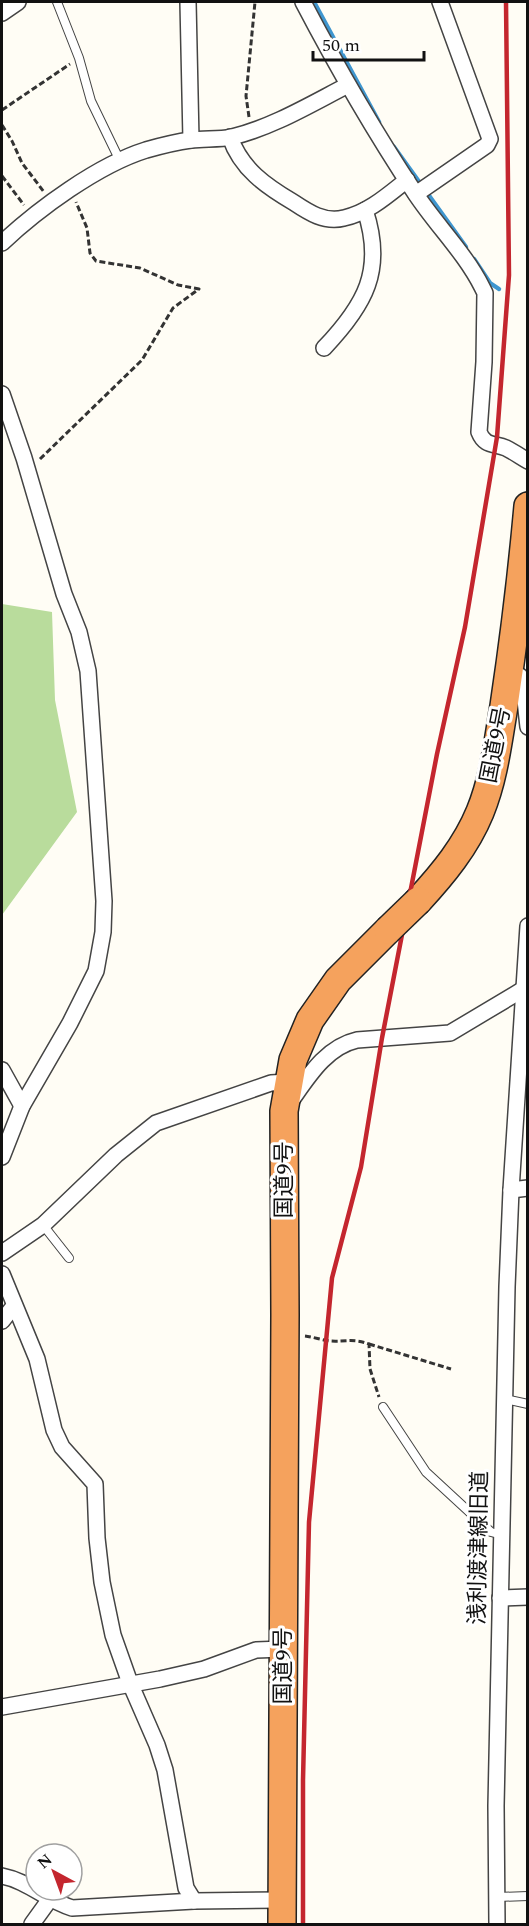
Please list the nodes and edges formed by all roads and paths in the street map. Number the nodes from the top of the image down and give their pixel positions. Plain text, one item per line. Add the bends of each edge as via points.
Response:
1 (18, 2) edge
2 (57, 2) edge
3 (188, 2) edge
4 (255, 2) edge
5 (303, 2) edge
6 (440, 2) edge
7 (2, 13) edge
8 (79, 58) junction
9 (348, 86) junction
10 (2, 110) edge
11 (2, 125) edge
12 (252, 130) junction
13 (230, 137) junction
14 (191, 140) junction
15 (120, 161) junction
16 (2, 176) edge
17 (407, 180) junction
18 (69, 191) junction
19 (421, 191) junction
20 (52, 203) junction
21 (365, 210) junction
22 (33, 217) junction
23 (2, 243) edge
24 (324, 348) dead end
25 (2, 394) edge
26 (528, 461) edge
27 (28, 471) junction
28 (528, 506) edge
29 (509, 671) junction
30 (528, 727) edge
31 (528, 926) edge
32 (526, 956) edge
33 (522, 990) junction
34 (2, 1070) edge
35 (288, 1082) junction
36 (22, 1107) junction
37 (284, 1112) junction
38 (2, 1157) edge
39 (528, 1188) edge
40 (511, 1190) junction
41 (43, 1225) junction
42 (2, 1252) edge
43 (69, 1258) dead end
44 (2, 1274) edge
45 (14, 1306) junction
46 (2, 1321) edge
47 (301, 1335) dead end
48 (369, 1344) junction
49 (451, 1369) dead end
50 (505, 1399) junction
51 (528, 1404) edge
52 (383, 1407) joint
53 (502, 1535) junction
54 (528, 1597) edge
55 (500, 1598) junction
56 (283, 1649) junction
57 (130, 1683) junction
58 (2, 1707) edge
59 (2, 1876) edge
60 (24, 1884) edge
61 (528, 1896) edge
62 (498, 1897) junction
63 (194, 1900) junction
64 (48, 1902) edge
65 (57, 1902) edge
66 (282, 1912) edge
67 (32, 1924) edge
68 (497, 1924) edge

1 - 7 street
2 - 8 lane
3 - 14 street
4 - 12 path via 246,96
5 - 9 street
6 - 19 street via 490,139
8 - 10 path
8 - 15 lane via 91,100
9 - 12 street
9 - 17 street
11 - 20 path via 22,163
12 - 13 street
13 - 14 street
13 - 21 street via 255,177 309,213 330,219
14 - 15 street via 146,150
15 - 18 street
16 - 22 path
17 - 19 street
17 - 21 street
18 - 20 street
18 - 27 path via 87,228 93,258 140,268 178,285 199,289 173,308 142,360
19 - 26 street via 485,293 479,432 490,445 505,448
20 - 22 street
21 - 24 street via 374,250 365,293 345,327
22 - 23 street
25 - 27 street
27 - 36 street via 88,671 104,901 96,971
28 - 29 highway, 国道9号
29 - 30 street via 523,682
29 - 35 highway, 国道9号, bridge via 492,777 471,831 448,867 418,901 338,980 306,1029
31 - 32 street, 浅利渡津線旧道
32 - 33 street, 浅利渡津線旧道
33 - 37 street via 450,1033 348,1042 312,1071
33 - 40 street, 浅利渡津線旧道
34 - 36 street
35 - 37 highway, 国道9号
35 - 41 street via 271,1083 156,1123 116,1155
36 - 38 street
37 - 56 highway, 国道9号
39 - 40 street
40 - 50 street, 浅利渡津線旧道
41 - 42 street
41 - 43 lane
44 - 45 street
45 - 46 street
45 - 57 street via 37,1359 54,1430 62,1447 95,1484 102,1582 113,1635
47 - 48 path
48 - 49 path
48 - 52 path via 370,1369
50 - 51 lane
50 - 53 street, 浅利渡津線旧道
52 - 53 lane via 426,1473 491,1532
53 - 55 street, 浅利渡津線旧道
54 - 55 street
55 - 62 street, 浅利渡津線旧道
56 - 57 street via 256,1650 204,1669
56 - 66 highway, 国道9号
57 - 58 street
57 - 63 street via 158,1745 186,1888
59 - 60 street
61 - 62 lane
62 - 68 street, 浅利渡津線旧道
63 - 65 street via 72,1908
63 - 66 street
64 - 67 street

